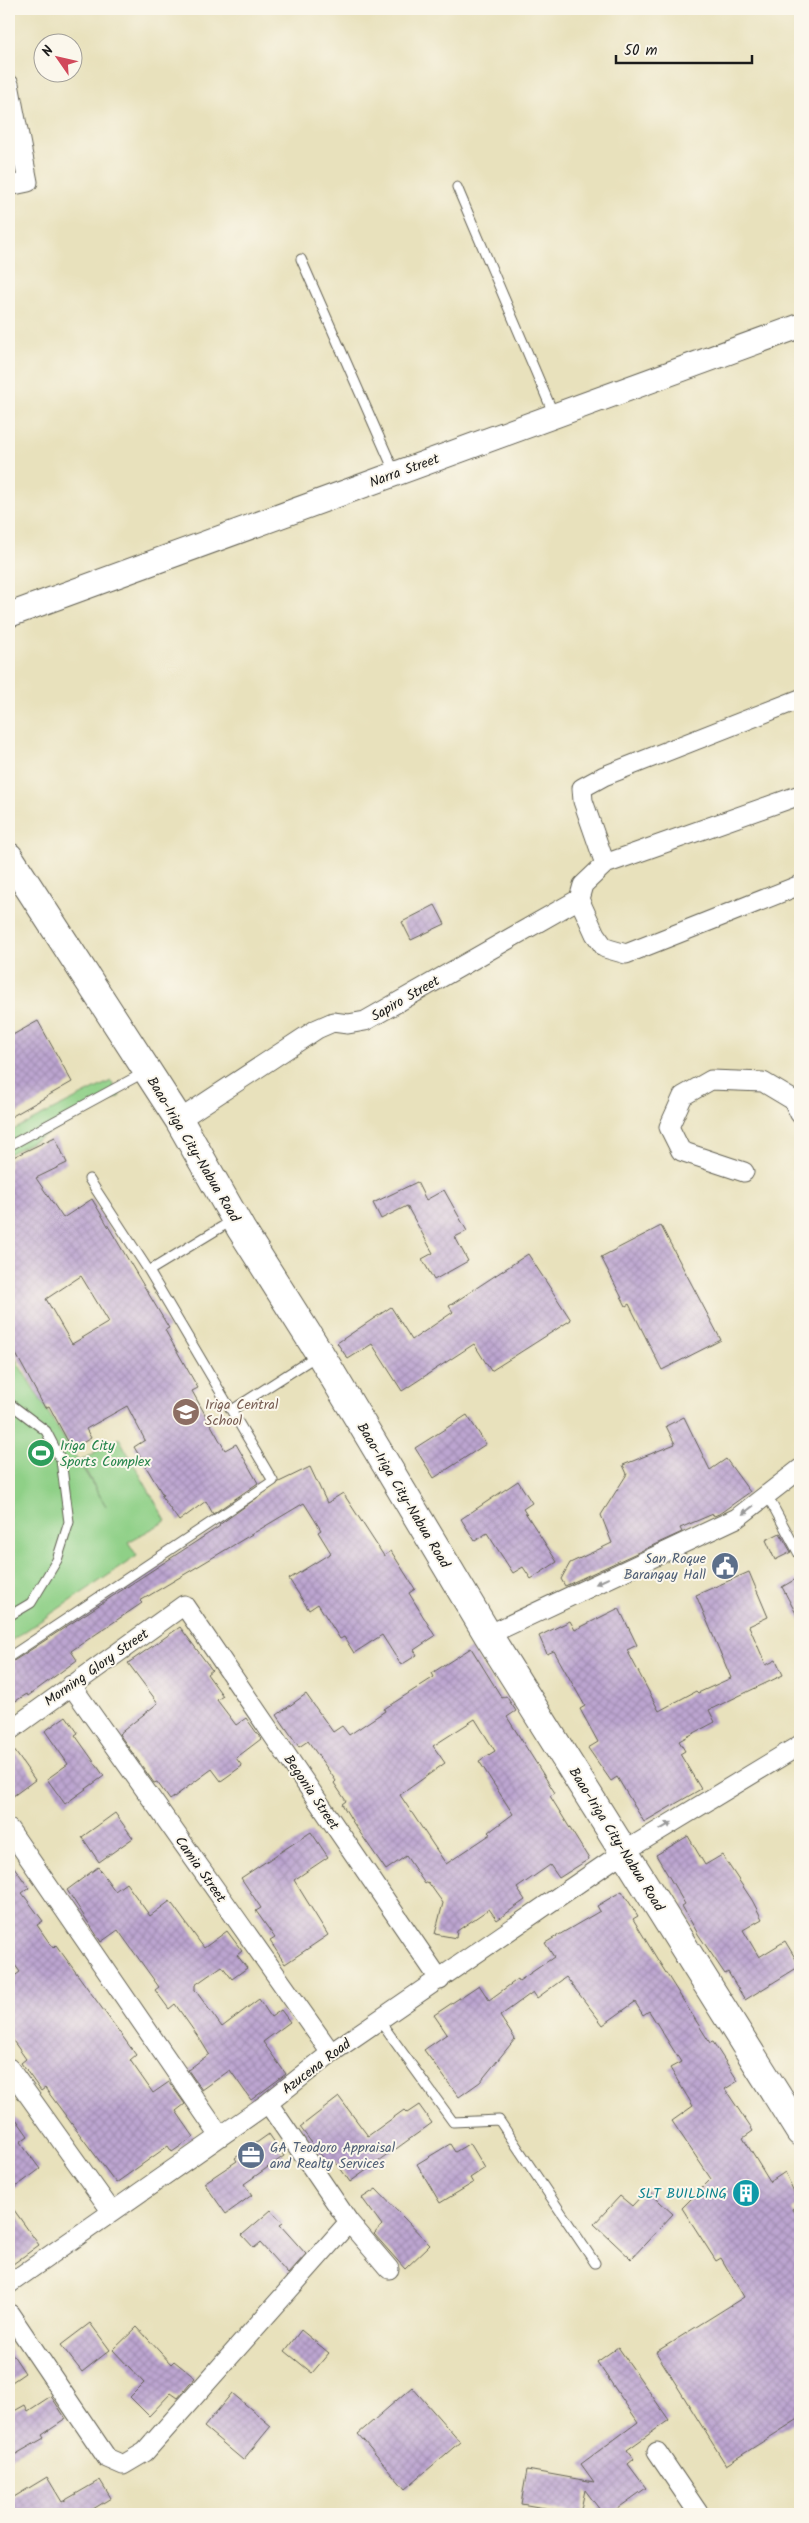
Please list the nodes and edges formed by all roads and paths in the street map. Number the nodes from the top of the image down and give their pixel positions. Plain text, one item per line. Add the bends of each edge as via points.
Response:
1 (9, 84) edge
2 (9, 186) edge
3 (457, 187) dead end
4 (301, 259) dead end
5 (800, 326) edge
6 (554, 415) junction
7 (395, 473) junction
8 (9, 615) edge
9 (800, 699) edge
10 (800, 795) edge
11 (9, 857) edge
12 (605, 864) junction
13 (800, 885) edge
14 (579, 898) junction
15 (148, 1071) junction
16 (800, 1114) edge
17 (179, 1120) junction
18 (9, 1146) edge
19 (744, 1172) dead end
20 (89, 1179) dead end
21 (235, 1219) junction
22 (149, 1271) junction
23 (320, 1354) junction
24 (9, 1403) edge
25 (232, 1410) junction
26 (800, 1469) edge
27 (767, 1495) junction
28 (800, 1556) edge
29 (184, 1605) joint
30 (9, 1616) edge
31 (488, 1635) junction
32 (9, 1657) edge
33 (70, 1685) junction
34 (9, 1730) edge
35 (800, 1745) edge
36 (9, 1829) edge
37 (625, 1851) junction
38 (440, 1980) junction
39 (379, 2020) junction
40 (331, 2053) junction
41 (9, 2068) edge
42 (268, 2102) junction
43 (800, 2132) edge
44 (220, 2136) junction
45 (112, 2212) junction
46 (349, 2222) junction
47 (595, 2263) dead end
48 (389, 2269) dead end
49 (9, 2284) edge
50 (9, 2313) edge
51 (657, 2452) dead end
52 (699, 2514) edge

1 - 2 street via 28,182
3 - 6 lane
4 - 7 lane
5 - 6 street, Narra Street
6 - 7 street, Narra Street
7 - 8 street, Narra Street
9 - 12 street via 604,776 582,788
10 - 12 street
11 - 15 main road, Baao-Iriga City-Nabua Road
12 - 14 street via 583,885
13 - 14 street via 626,954 605,948
14 - 17 street, Sapiro Street via 365,1021 333,1022 317,1029
15 - 17 main road, Baao-Iriga City-Nabua Road
15 - 18 lane
16 - 19 street via 793,1100 763,1082 712,1080 683,1096 669,1127 681,1151
17 - 21 main road, Baao-Iriga City-Nabua Road
20 - 22 lane
21 - 22 lane
21 - 23 main road, Baao-Iriga City-Nabua Road
22 - 25 lane
23 - 25 lane
23 - 31 main road, Baao-Iriga City-Nabua Road
24 - 30 lane via 46,1431 61,1460 68,1522 56,1560 30,1603
25 - 32 lane via 273,1481
26 - 27 street
27 - 28 lane
27 -> 31 street via 737,1518
29 - 33 street, Morning Glory Street
29 - 38 street, Begonia Street
31 - 37 main road, Baao-Iriga City-Nabua Road
33 - 34 street, Morning Glory Street
33 - 40 street, Camia Street
37 -> 35 street, Azucena Road
36 - 44 street
37 - 38 street, Azucena Road
37 - 43 main road, Baao-Iriga City-Nabua Road
38 - 39 street, Azucena Road
39 - 40 street, Azucena Road
39 - 47 lane via 453,2122 499,2120
40 - 42 street, Azucena Road
41 - 45 street
42 - 44 street, Azucena Road
42 - 46 street
44 - 45 street, Azucena Road
45 - 49 street, Azucena Road
46 - 48 street
46 - 50 street via 144,2452 123,2465 106,2458
51 - 52 street

